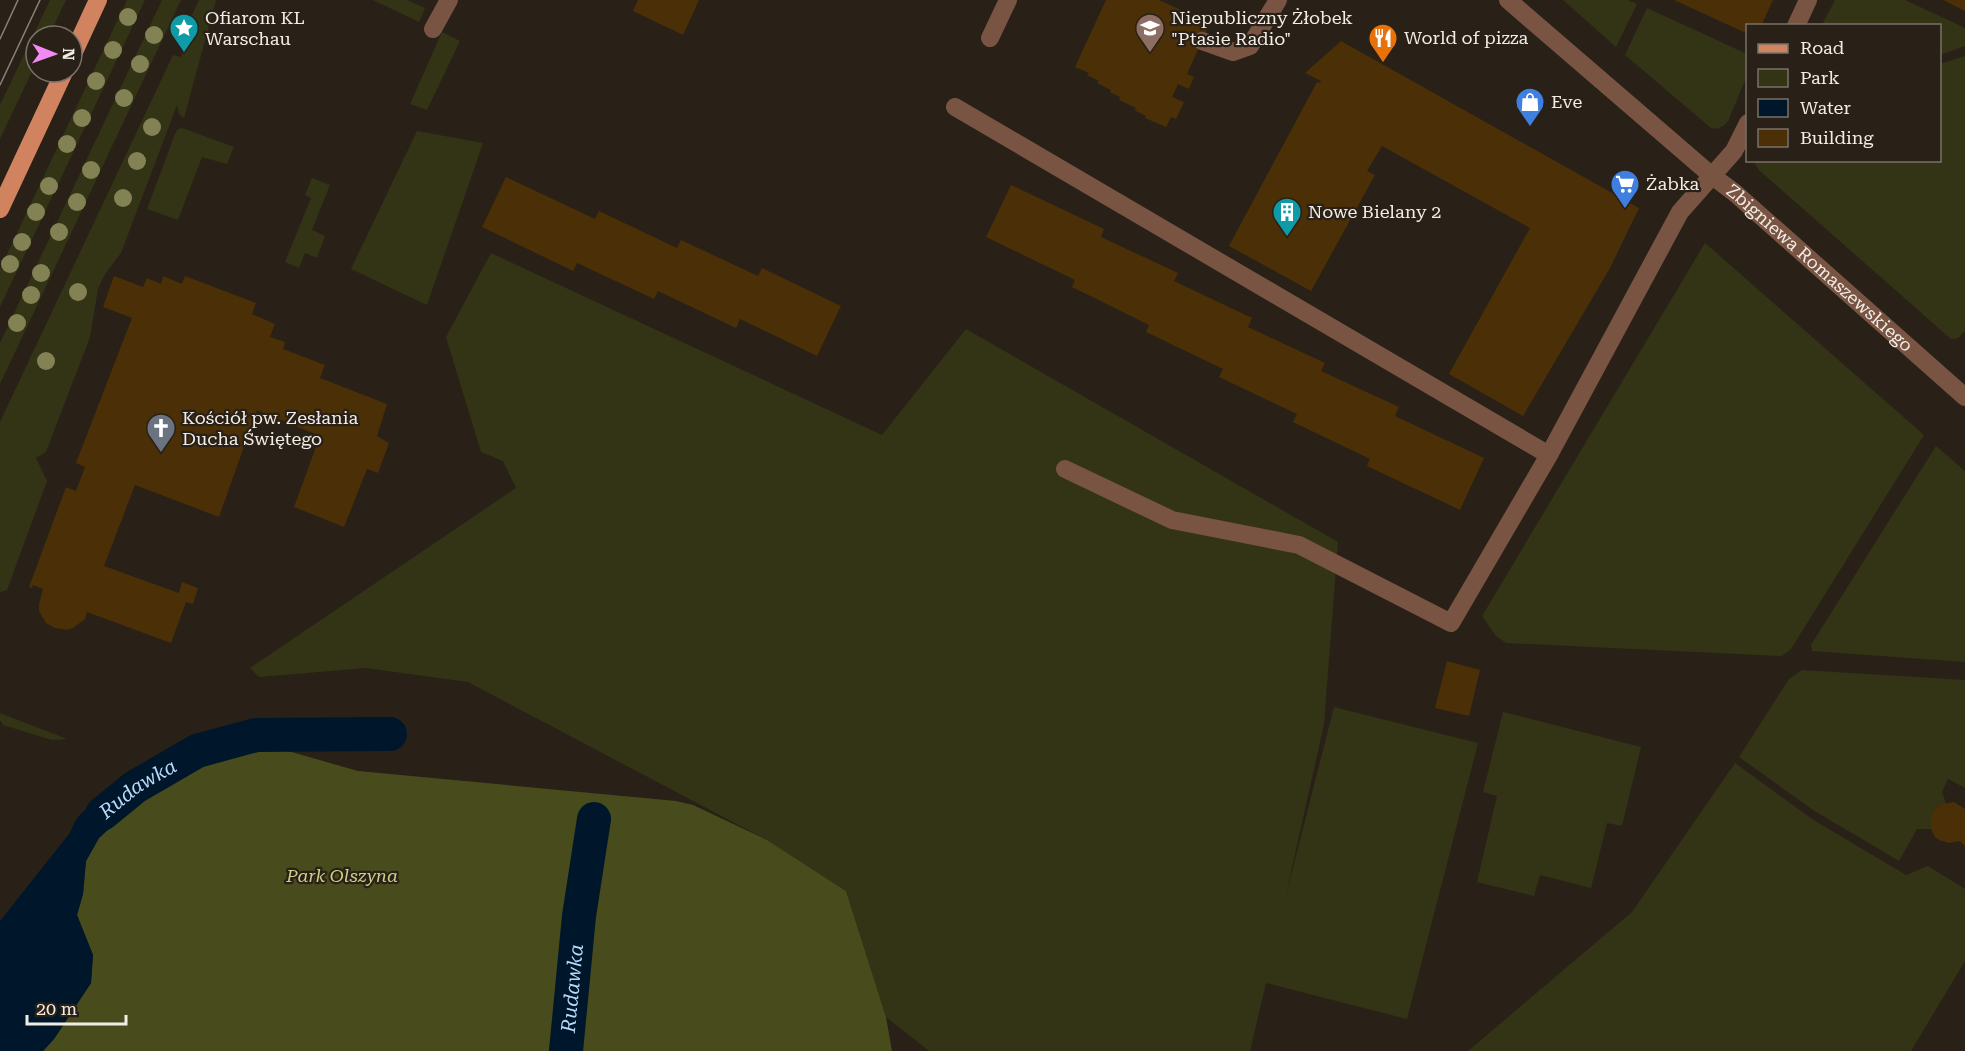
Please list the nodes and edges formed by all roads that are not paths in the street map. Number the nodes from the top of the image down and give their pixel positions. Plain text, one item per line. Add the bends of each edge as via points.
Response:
1 (98, 0) edge
2 (449, 0) edge
3 (1008, 0) edge
4 (1278, 0) edge
5 (1508, 0) edge
6 (1808, 0) edge
7 (1797, 24) edge
8 (433, 29) dead end
9 (84, 30) edge
10 (990, 38) dead end
11 (1202, 41) dead end
12 (58, 84) edge
13 (955, 107) dead end
14 (1746, 127) edge
15 (1711, 175) junction
16 (0, 209) edge
17 (1965, 397) edge
18 (1549, 455) junction
19 (1065, 469) dead end

1 - 9 main road
2 - 8 street
3 - 10 street
4 - 11 street via 1250,46 1233,52
5 - 15 street, Zbigniewa Romaszewskiego
6 - 7 street
12 - 16 main road
13 - 18 street
14 - 15 street via 1734,151
15 - 17 street, Zbigniewa Romaszewskiego
15 - 18 street via 1680,212
18 - 19 street via 1450,623 1299,544 1172,520

